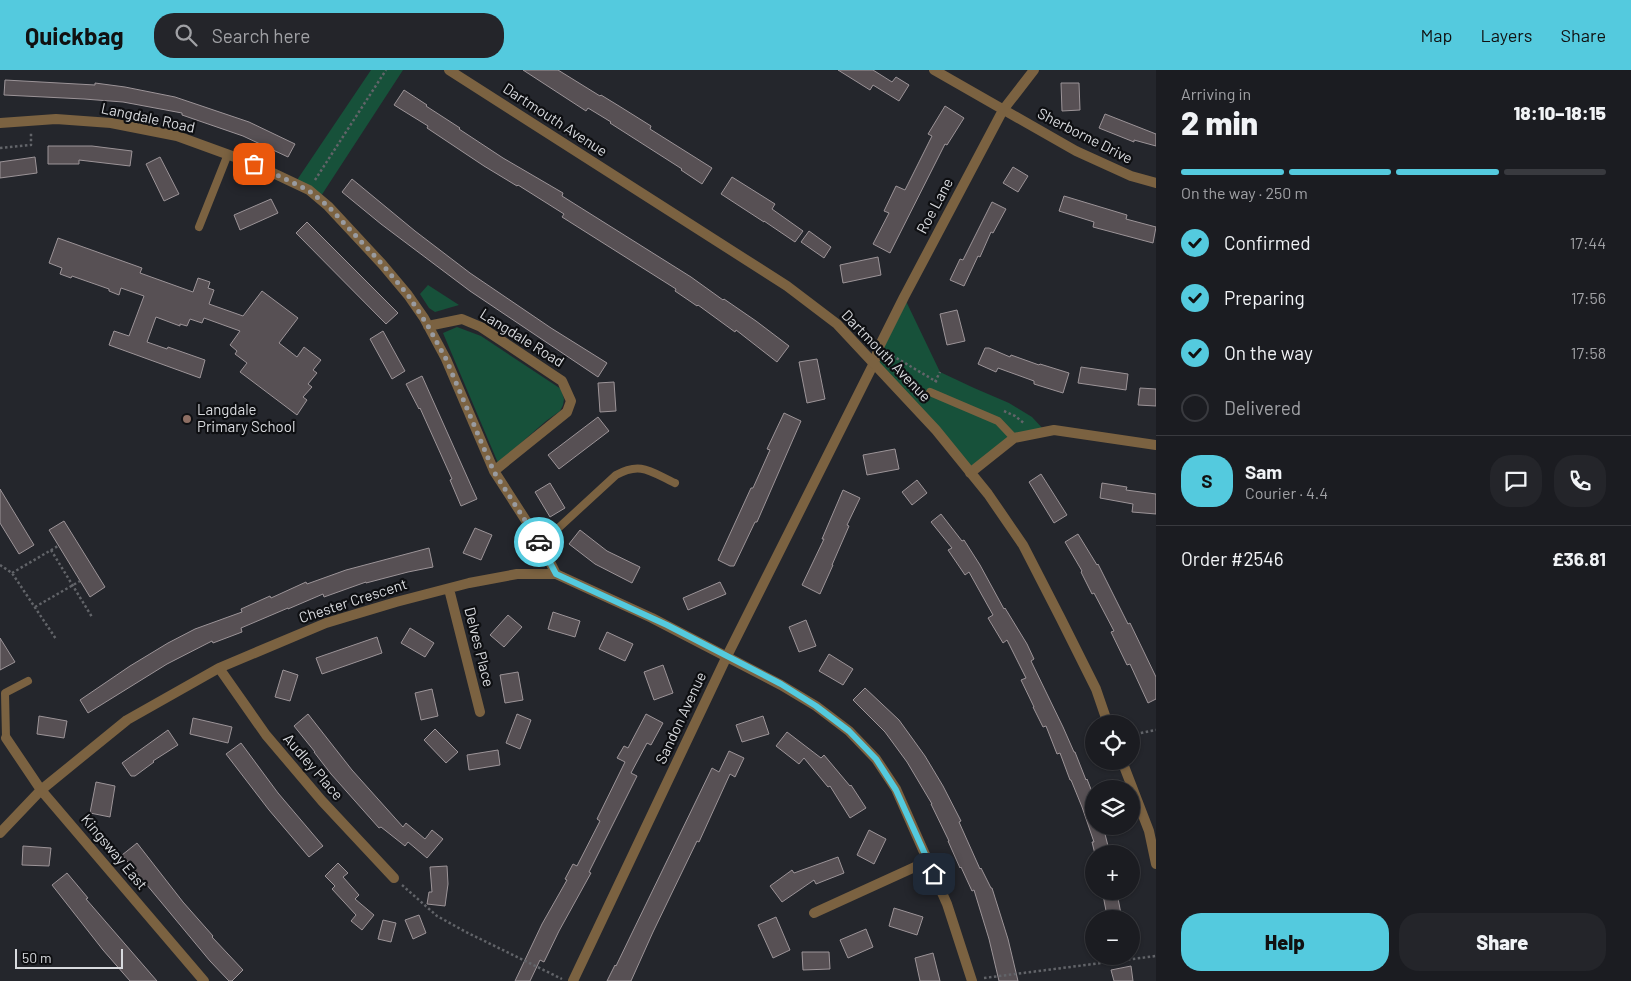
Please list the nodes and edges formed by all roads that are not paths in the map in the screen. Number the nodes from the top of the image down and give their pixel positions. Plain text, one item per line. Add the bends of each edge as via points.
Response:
1 (449, 70) edge
2 (934, 70) edge
3 (1034, 70) edge
4 (1003, 110) junction
5 (0, 123) edge
6 (228, 154) junction
7 (1156, 183) edge
8 (199, 227) dead end
9 (428, 326) junction
10 (874, 363) junction
11 (930, 392) dead end
12 (1014, 438) junction
13 (1156, 445) edge
14 (494, 472) junction
15 (970, 473) junction
16 (675, 483) dead end
17 (540, 544) junction
18 (556, 574) junction
19 (449, 588) junction
20 (728, 656) junction
21 (219, 668) junction
22 (28, 681) dead end
23 (480, 712) dead end
24 (1105, 715) edge
25 (6, 738) joint
26 (1125, 770) edge
27 (42, 790) junction
28 (0, 833) edge
29 (928, 860) junction
30 (1156, 864) edge
31 (394, 878) road end
32 (814, 912) dead end
33 (204, 981) edge
34 (573, 981) edge
35 (972, 981) edge

1 - 10 street, Dartmouth Avenue via 787,286 837,324
2 - 4 street, Sherborne Drive
3 - 4 street, Roe Lane
4 - 7 street, Sherborne Drive via 1076,151 1131,176
4 - 10 street, Roe Lane via 904,297
5 - 6 street, Langdale Road via 56,119 111,123 177,136
6 - 8 lane
6 - 9 street, Langdale Road via 308,190 328,206 408,295
9 - 14 street, Langdale Road via 446,359
9 - 14 street, Langdale Road via 462,319 481,327 562,381 571,401 567,412
10 - 15 street, Dartmouth Avenue via 936,430
10 - 20 street, Sandon Avenue
11 - 12 lane via 998,422
12 - 13 street via 1054,430
12 - 15 street
14 - 17 street, Langdale Road
15 - 24 street, Dartmouth Avenue via 1023,545 1096,689
16 - 17 lane via 642,467 626,469 616,474
17 - 18 street, Langdale Road
18 - 19 street, Chester Crescent via 517,574
18 - 20 street, Chester Crescent
19 - 21 street, Chester Crescent via 326,623
19 - 23 street, Delves Place
20 - 29 street, Chester Crescent via 781,684 849,731 876,759 896,790
20 - 34 street, Sandon Avenue
21 - 27 street, Chester Crescent via 128,720
21 - 31 street, Audley Place via 266,736
22 - 25 lane via 5,693
25 - 27 street, Kingsway East
26 - 30 street via 1149,831
27 - 28 street, Chester Crescent
27 - 33 street, Kingsway East
29 - 32 street
29 - 35 street, Chester Crescent via 947,904

